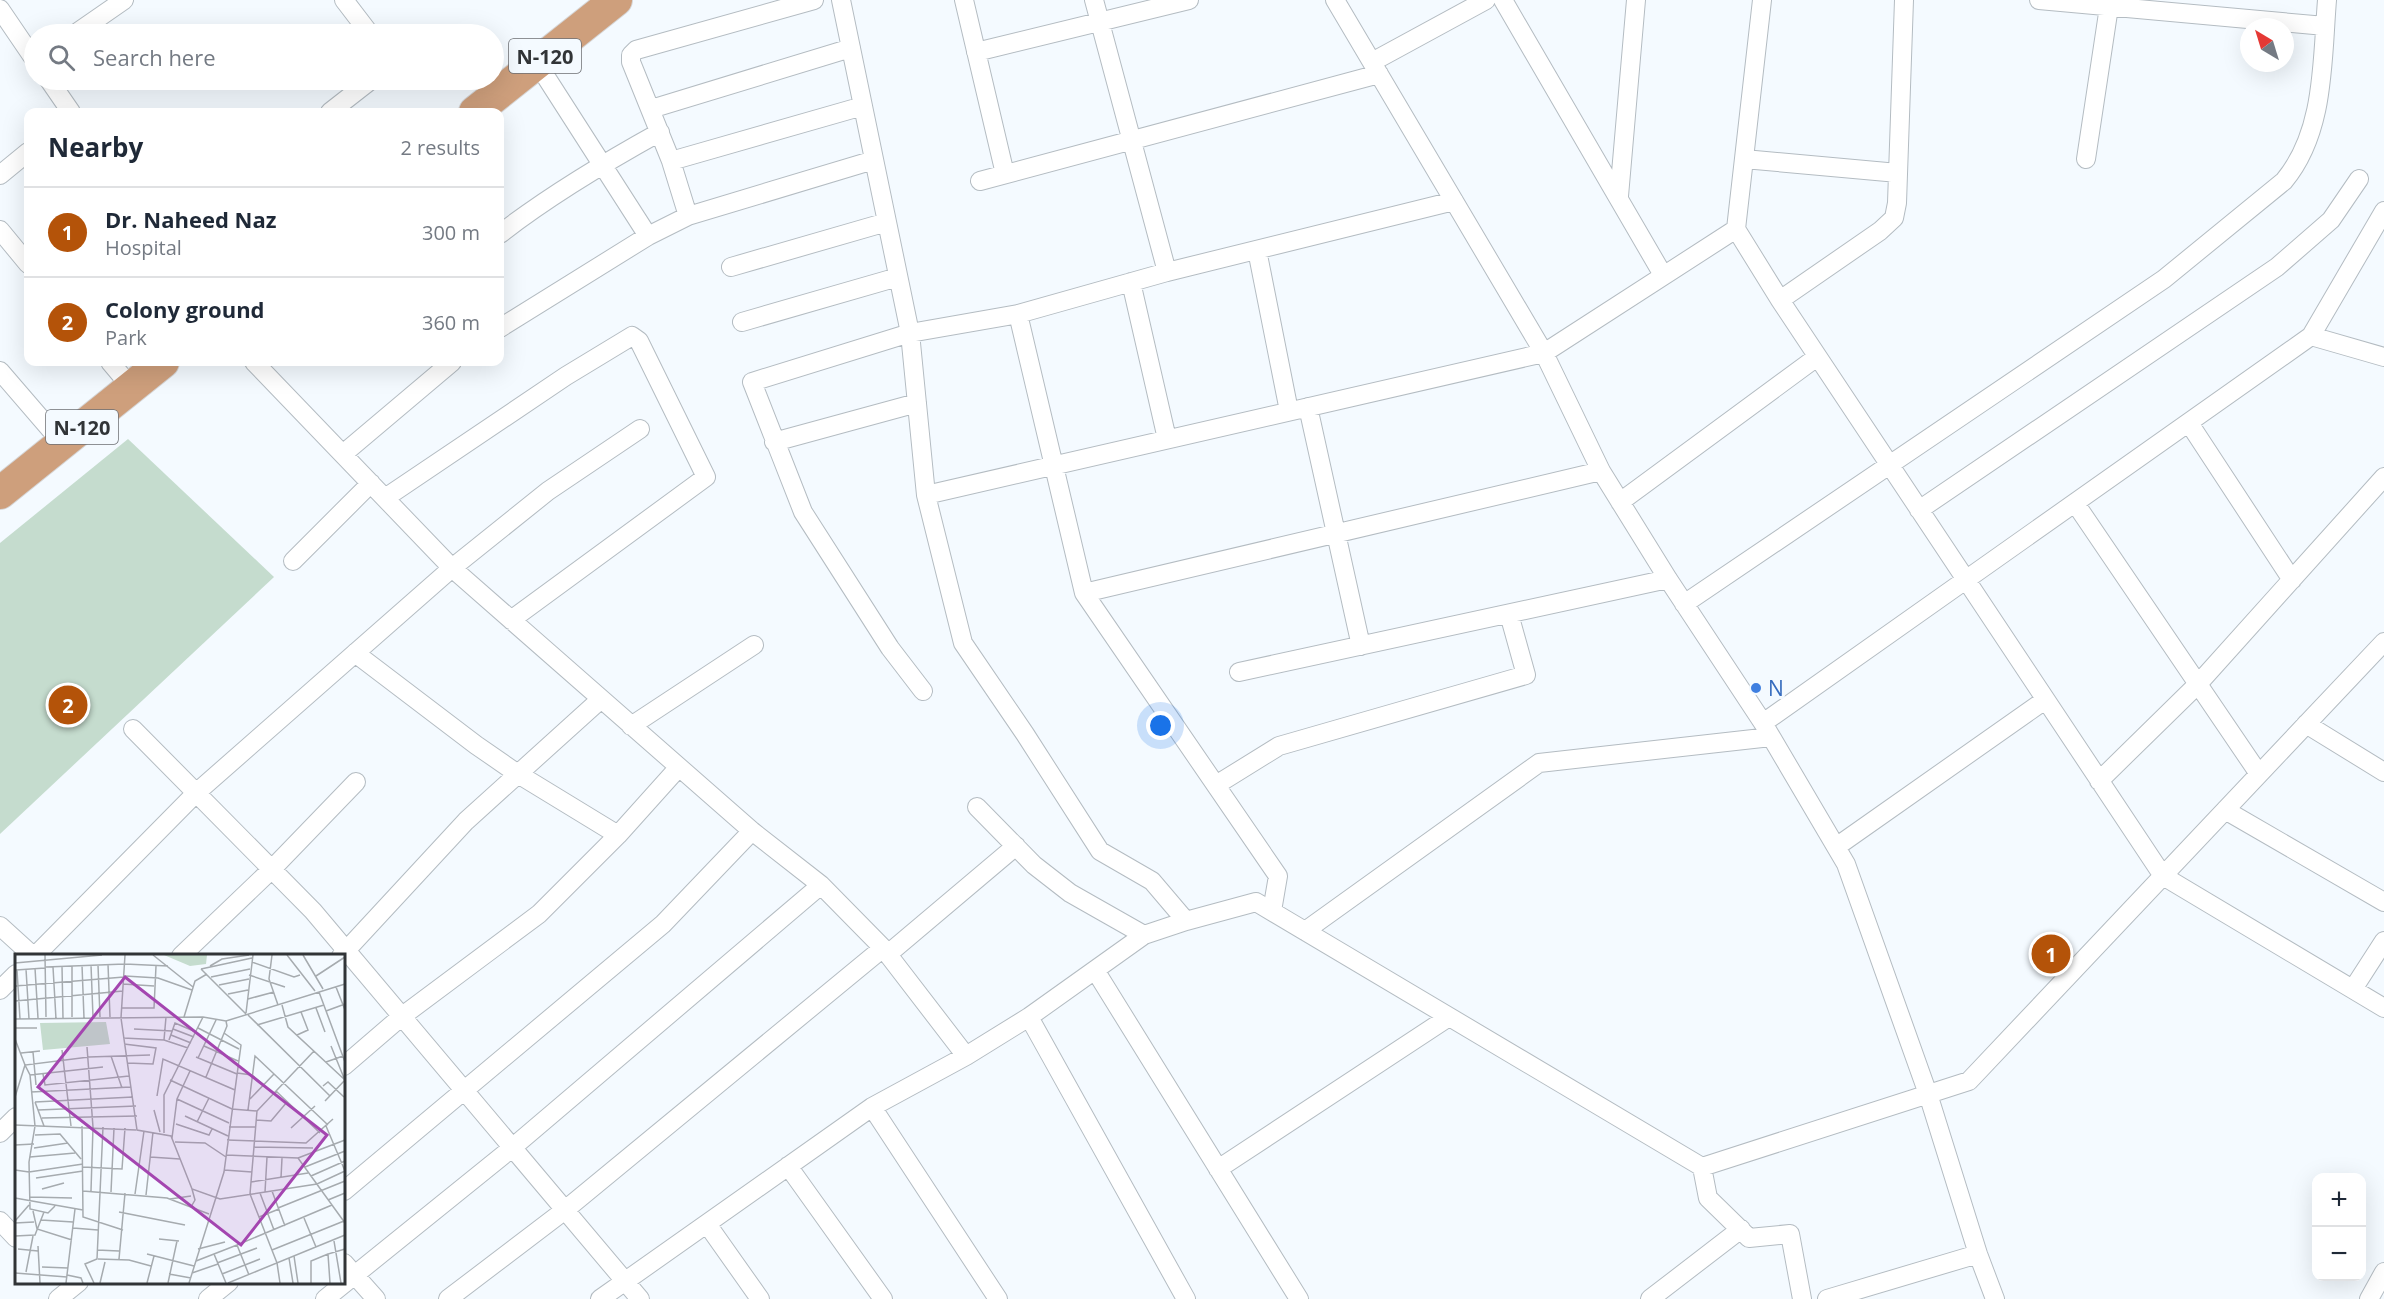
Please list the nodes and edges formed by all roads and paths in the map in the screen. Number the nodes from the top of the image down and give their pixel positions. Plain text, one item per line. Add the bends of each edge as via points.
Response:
1 (124, 0) edge
2 (344, 0) edge
3 (616, 0) edge
4 (814, 0) edge
5 (841, 0) edge
6 (964, 0) edge
7 (1094, 0) edge
8 (1189, 0) edge
9 (1335, 0) edge
10 (1486, 0) edge
11 (1503, 0) edge
12 (1636, 0) edge
13 (1762, 0) edge
14 (1904, 0) edge
15 (2039, 0) edge
16 (2326, 0) edge
17 (2110, 3) edge
18 (0, 9) edge
19 (1100, 22) junction
20 (89, 24) edge
21 (362, 24) edge
22 (2325, 26) junction
23 (24, 44) edge
24 (851, 48) junction
25 (976, 52) junction
26 (537, 63) junction
27 (1376, 68) junction
28 (504, 89) edge
29 (55, 90) edge
30 (358, 90) edge
31 (503, 90) edge
32 (863, 105) junction
33 (68, 108) edge
34 (335, 108) edge
35 (480, 108) edge
36 (651, 109) junction
37 (660, 132) junction
38 (1131, 140) junction
39 (24, 155) edge
40 (1744, 159) junction
41 (2086, 159) dead end
42 (874, 160) junction
43 (671, 161) junction
44 (602, 165) junction
45 (1898, 173) junction
46 (1005, 174) junction
47 (0, 175) edge
48 (2359, 179) dead end
49 (980, 181) dead end
50 (1618, 196) junction
51 (1454, 201) junction
52 (2384, 211) edge
53 (688, 216) junction
54 (887, 222) junction
55 (1736, 229) junction
56 (0, 230) edge
57 (504, 231) edge
58 (648, 236) junction
59 (1257, 250) junction
60 (24, 259) edge
61 (731, 267) dead end
62 (1167, 273) junction
63 (1664, 275) junction
64 (898, 277) junction
65 (1131, 282) junction
66 (1780, 300) junction
67 (1018, 314) junction
68 (741, 322) dead end
69 (504, 326) edge
70 (910, 333) junction
71 (2311, 336) junction
72 (1544, 353) junction
73 (1817, 357) junction
74 (2384, 357) edge
75 (113, 366) edge
76 (158, 366) edge
77 (258, 366) edge
78 (447, 366) edge
79 (0, 371) edge
80 (131, 387) junction
81 (917, 403) junction
82 (1308, 407) junction
83 (1290, 411) junction
84 (2189, 423) junction
85 (640, 429) dead end
86 (1167, 439) junction
87 (774, 442) junction
88 (62, 443) junction
89 (343, 454) junction
90 (1054, 465) junction
91 (1890, 466) junction
92 (1601, 471) junction
93 (2384, 477) edge
94 (371, 483) junction
95 (2, 487) edge
96 (926, 495) junction
97 (385, 498) junction
98 (1620, 502) junction
99 (2074, 503) junction
100 (1920, 510) junction
101 (1336, 533) junction
102 (293, 561) dead end
103 (452, 568) junction
104 (1668, 579) junction
105 (1966, 580) junction
106 (2292, 580) junction
107 (1084, 593) junction
108 (1684, 604) junction
109 (1509, 614) junction
110 (511, 620) junction
111 (2384, 642) edge
112 (754, 645) dead end
113 (1361, 646) junction
114 (355, 653) junction
115 (1239, 672) dead end
116 (2198, 684) junction
117 (923, 691) dead end
118 (601, 699) junction
119 (2045, 699) junction
120 (2306, 724) junction
121 (632, 726) junction
122 (133, 729) dead end
123 (1767, 730) junction
124 (679, 767) junction
125 (2384, 772) edge
126 (518, 774) junction
127 (2259, 774) junction
128 (2099, 781) junction
129 (356, 782) dead end
130 (1216, 784) junction
131 (196, 793) junction
132 (977, 807) dead end
133 (2225, 810) junction
134 (752, 831) junction
135 (618, 835) junction
136 (1016, 846) junction
137 (1836, 847) junction
138 (272, 869) junction
139 (2163, 876) junction
140 (821, 885) junction
141 (2384, 902) edge
142 (1272, 911) junction
143 (1186, 921) junction
144 (0, 926) edge
145 (1305, 931) junction
146 (1144, 935) junction
147 (2384, 941) edge
148 (886, 951) junction
149 (344, 953) edge
150 (32, 954) edge
151 (36, 954) edge
152 (183, 954) edge
153 (345, 954) edge
154 (1095, 970) junction
155 (15, 975) edge
156 (2353, 989) junction
157 (0, 990) edge
158 (2384, 1008) edge
159 (402, 1017) junction
160 (1029, 1017) junction
161 (1449, 1017) junction
162 (966, 1056) junction
163 (345, 1065) edge
164 (462, 1090) junction
165 (1928, 1094) junction
166 (872, 1107) junction
167 (15, 1118) edge
168 (0, 1133) edge
169 (512, 1148) junction
170 (788, 1166) junction
171 (1702, 1167) junction
172 (1218, 1169) junction
173 (345, 1190) edge
174 (565, 1210) junction
175 (0, 1221) edge
176 (707, 1224) junction
177 (1741, 1230) junction
178 (15, 1237) edge
179 (1978, 1254) junction
180 (349, 1269) edge
181 (2384, 1272) edge
182 (626, 1281) junction
183 (77, 1284) edge
184 (227, 1284) edge
185 (337, 1284) edge
186 (58, 1299) edge
187 (208, 1299) edge
188 (325, 1299) edge
189 (376, 1299) edge
190 (448, 1299) edge
191 (600, 1299) edge
192 (640, 1299) edge
193 (760, 1299) edge
194 (883, 1299) edge
195 (998, 1299) edge
196 (1186, 1299) edge
197 (1299, 1299) edge
198 (1650, 1299) edge
199 (1802, 1299) edge
200 (1827, 1299) edge
201 (1995, 1299) edge
202 (2369, 1299) edge

1 - 20 street
2 - 21 street
3 - 26 highway, N-120
4 - 36 street via 636,50 631,62
5 - 24 street
6 - 25 street
7 - 19 street
8 - 19 street
9 - 27 street
10 - 27 street
11 - 50 street
12 - 50 street
13 - 40 street
14 - 45 street
15 - 17 street
16 - 22 street
17 - 22 street
17 - 41 street
18 - 23 street
19 - 25 street
19 - 38 street
22 - 91 street via 2318,107 2296,167 2284,181 2164,279
24 - 32 street
24 - 36 street
25 - 46 street
26 - 28 highway, N-120
26 - 44 street
27 - 38 street
27 - 51 street
29 - 33 street
30 - 34 street
31 - 35 highway, N-120
32 - 42 street
32 - 43 street
36 - 37 street
37 - 43 street
37 - 44 street
38 - 46 street
38 - 62 street
39 - 47 street
40 - 45 street
40 - 55 street
42 - 53 street
42 - 54 street
43 - 53 street
44 - 57 street
44 - 58 street
45 - 66 street via 1894,218
46 - 49 street
48 - 100 street via 2331,220 2277,267
50 - 63 street
51 - 59 street
51 - 72 street
52 - 71 street
53 - 58 street
54 - 61 street
54 - 64 street
55 - 63 street
55 - 66 street
56 - 60 street
58 - 69 street
59 - 62 street
59 - 83 street
62 - 65 street
63 - 72 street
64 - 68 street
64 - 70 street
65 - 67 street
65 - 86 street
66 - 73 street
67 - 70 street
67 - 90 street
70 - 81 street
70 - 87 street via 752,382
71 - 74 street
71 - 84 street
72 - 82 street
72 - 92 street
73 - 91 street
73 - 98 street
75 - 80 street
76 - 80 highway, N-120
77 - 89 street
78 - 89 street
79 - 88 street
80 - 88 highway, N-120
81 - 87 street
81 - 96 street
82 - 83 street
82 - 101 street
83 - 86 street
84 - 99 street
84 - 106 street
85 - 103 street via 548,491
86 - 90 street
87 - 117 street via 816,534 890,648
88 - 95 highway, N-120
89 - 94 street
90 - 96 street
90 - 107 street
91 - 100 street
91 - 108 street
92 - 98 street
92 - 101 street
93 - 106 street
94 - 97 street
94 - 102 street
96 - 143 street via 963,643 1100,851 1152,880
97 - 103 street
97 - 110 street via 566,376 632,336 639,341 706,477
98 - 104 street
99 - 105 street
99 - 116 street
100 - 105 street
101 - 107 street
101 - 113 street
103 - 110 street
103 - 114 street
104 - 108 street
104 - 109 street
105 - 119 street
105 - 123 street
106 - 116 street
107 - 130 street
108 - 123 street
109 - 113 street
109 - 130 street via 1526,675 1280,746
110 - 118 street
111 - 120 street
112 - 121 street
113 - 115 street
114 - 126 street
114 - 131 street
116 - 127 street
116 - 128 street
118 - 121 street
118 - 126 street
119 - 128 street
119 - 137 street
120 - 125 street
120 - 127 street
121 - 124 street
122 - 131 street
123 - 137 street
123 - 145 street via 1539,763
124 - 134 street
124 - 135 street
126 - 135 street
126 - 149 street via 466,821
127 - 133 street
128 - 139 street
129 - 138 street
130 - 142 street via 1278,876
131 - 138 street
131 - 151 street
132 - 136 street
133 - 139 street
133 - 141 street
134 - 140 street
134 - 164 street via 663,924
135 - 159 street via 539,914
136 - 146 street via 1070,893
136 - 148 street
137 - 165 street via 1846,864
138 - 149 street via 313,911
138 - 152 street
139 - 156 street
139 - 165 street via 1969,1081
140 - 148 street
140 - 169 street
142 - 143 street via 1256,902
142 - 145 street
143 - 146 street
144 - 150 street
145 - 161 street
146 - 154 street
147 - 156 street
148 - 162 street
148 - 174 street
153 - 159 street
154 - 160 street
154 - 172 street
155 - 157 street
156 - 158 street
159 - 163 street
159 - 164 street
160 - 162 street
160 - 196 street
161 - 171 street
161 - 172 street
162 - 166 street
164 - 169 street
164 - 173 street
165 - 171 street
165 - 179 street
166 - 170 street
166 - 195 street
167 - 168 street
169 - 174 street
169 - 180 street
170 - 176 street
170 - 194 street
171 - 177 street via 1708,1198
172 - 197 street
174 - 182 street
174 - 190 street
175 - 178 street
176 - 182 street
176 - 193 street
177 - 198 street
177 - 199 street via 1749,1238 1790,1234
179 - 200 street
179 - 201 street
180 - 189 street
181 - 202 street
182 - 191 street
182 - 192 street
183 - 186 street
184 - 187 street
185 - 188 street

